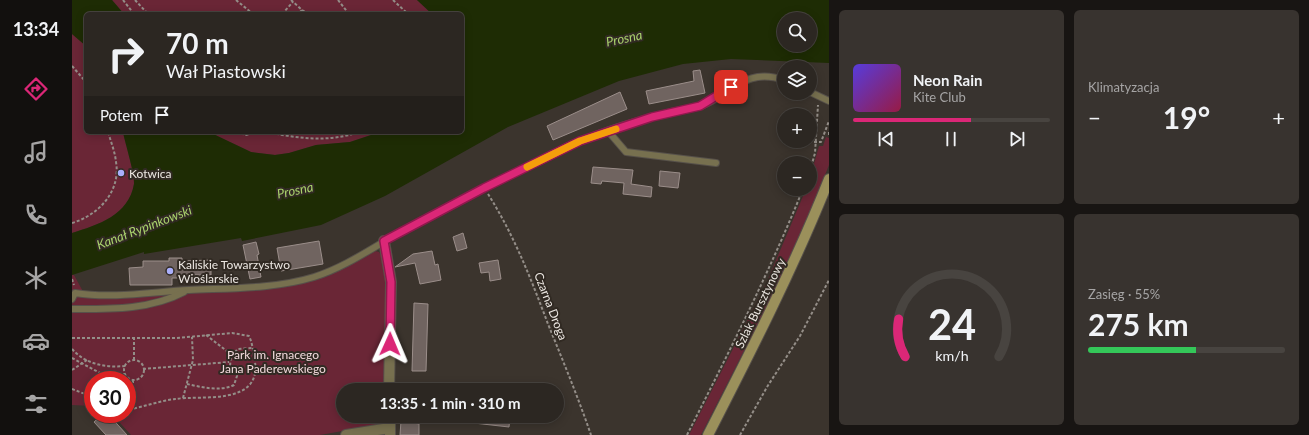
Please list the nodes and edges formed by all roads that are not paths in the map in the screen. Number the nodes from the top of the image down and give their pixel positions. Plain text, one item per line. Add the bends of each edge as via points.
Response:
1 (777, 78) edge
2 (817, 95) edge
3 (829, 101) edge
4 (608, 131) junction
5 (716, 163) dead end
6 (829, 179) edge
7 (384, 241) junction
8 (188, 290) junction
9 (72, 299) edge
10 (72, 309) edge
11 (389, 383) edge
12 (390, 431) edge
13 (346, 435) edge
14 (708, 435) edge

1 - 4 lane via 751,78 741,81 700,106
2 - 3 lane
4 - 5 lane via 626,152
4 - 7 lane via 580,141 484,188
6 - 14 main road, Szlak Bursztynowy via 773,307
7 - 8 lane via 313,278 275,284
7 - 11 street via 391,282
8 - 9 lane via 117,294 75,293
8 - 10 lane via 173,298 146,304
12 - 13 street

